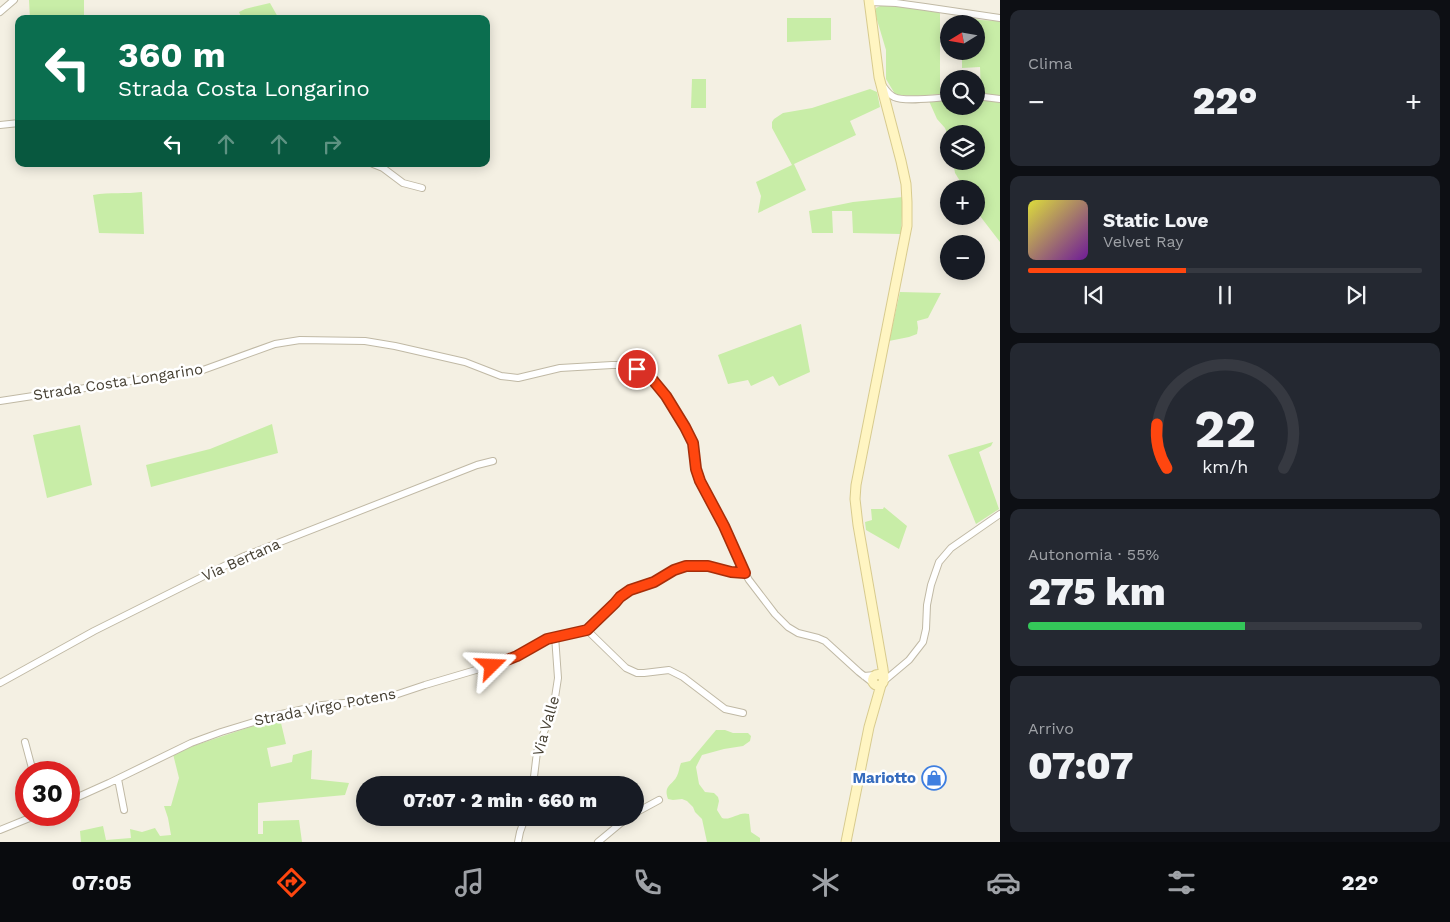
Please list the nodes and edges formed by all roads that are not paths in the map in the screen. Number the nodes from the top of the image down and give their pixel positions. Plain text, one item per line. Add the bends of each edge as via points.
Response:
1 (14, 0) edge
2 (870, 1) edge
3 (0, 12) edge
4 (1000, 18) edge
5 (879, 77) junction
6 (985, 97) edge
7 (940, 98) edge
8 (1000, 99) edge
9 (15, 123) edge
10 (0, 126) edge
11 (380, 167) edge
12 (422, 188) dead end
13 (0, 401) edge
14 (493, 461) dead end
15 (1000, 514) edge
16 (745, 573) junction
17 (587, 630) junction
18 (556, 636) junction
19 (878, 680) junction
20 (0, 683) edge
21 (744, 713) dead end
22 (25, 742) dead end
23 (30, 761) edge
24 (534, 776) edge
25 (118, 779) junction
26 (82, 795) edge
27 (659, 800) dead end
28 (644, 808) edge
29 (124, 810) dead end
30 (15, 824) edge
31 (522, 826) edge
32 (617, 826) edge
33 (0, 830) edge
34 (518, 842) edge
35 (598, 842) edge
36 (846, 842) edge

1 - 3 street
2 - 4 street
2 - 5 street
5 - 7 street via 893,97
5 - 19 street via 901,160 907,226 855,499 881,654
6 - 8 street
9 - 10 street
11 - 12 street via 403,182
13 - 16 street, Strada Costa Longarino via 203,370 275,344 300,340 365,341 395,346 465,362 511,378 560,368 626,365 652,379 685,427 693,443 700,481
14 - 20 street, Via Bertana via 242,557 94,631
15 - 19 street via 951,548 939,562 931,585 923,642 909,660
16 - 17 street via 698,566 674,570 654,582 630,590
16 - 19 street, Strada Costa Longarino via 788,627 825,641 864,676
17 - 18 street, Strada Virgo Potens
17 - 21 street via 626,668 637,673 669,670 725,709
18 - 24 street, Via Valle via 558,671 554,704 537,752
18 - 25 street, Strada Virgo Potens via 503,662 392,696 322,705 221,732
19 - 36 street
22 - 23 street
25 - 26 street, Strada Virgo Potens
25 - 29 street
27 - 28 street
30 - 33 street
31 - 34 street
32 - 35 street

